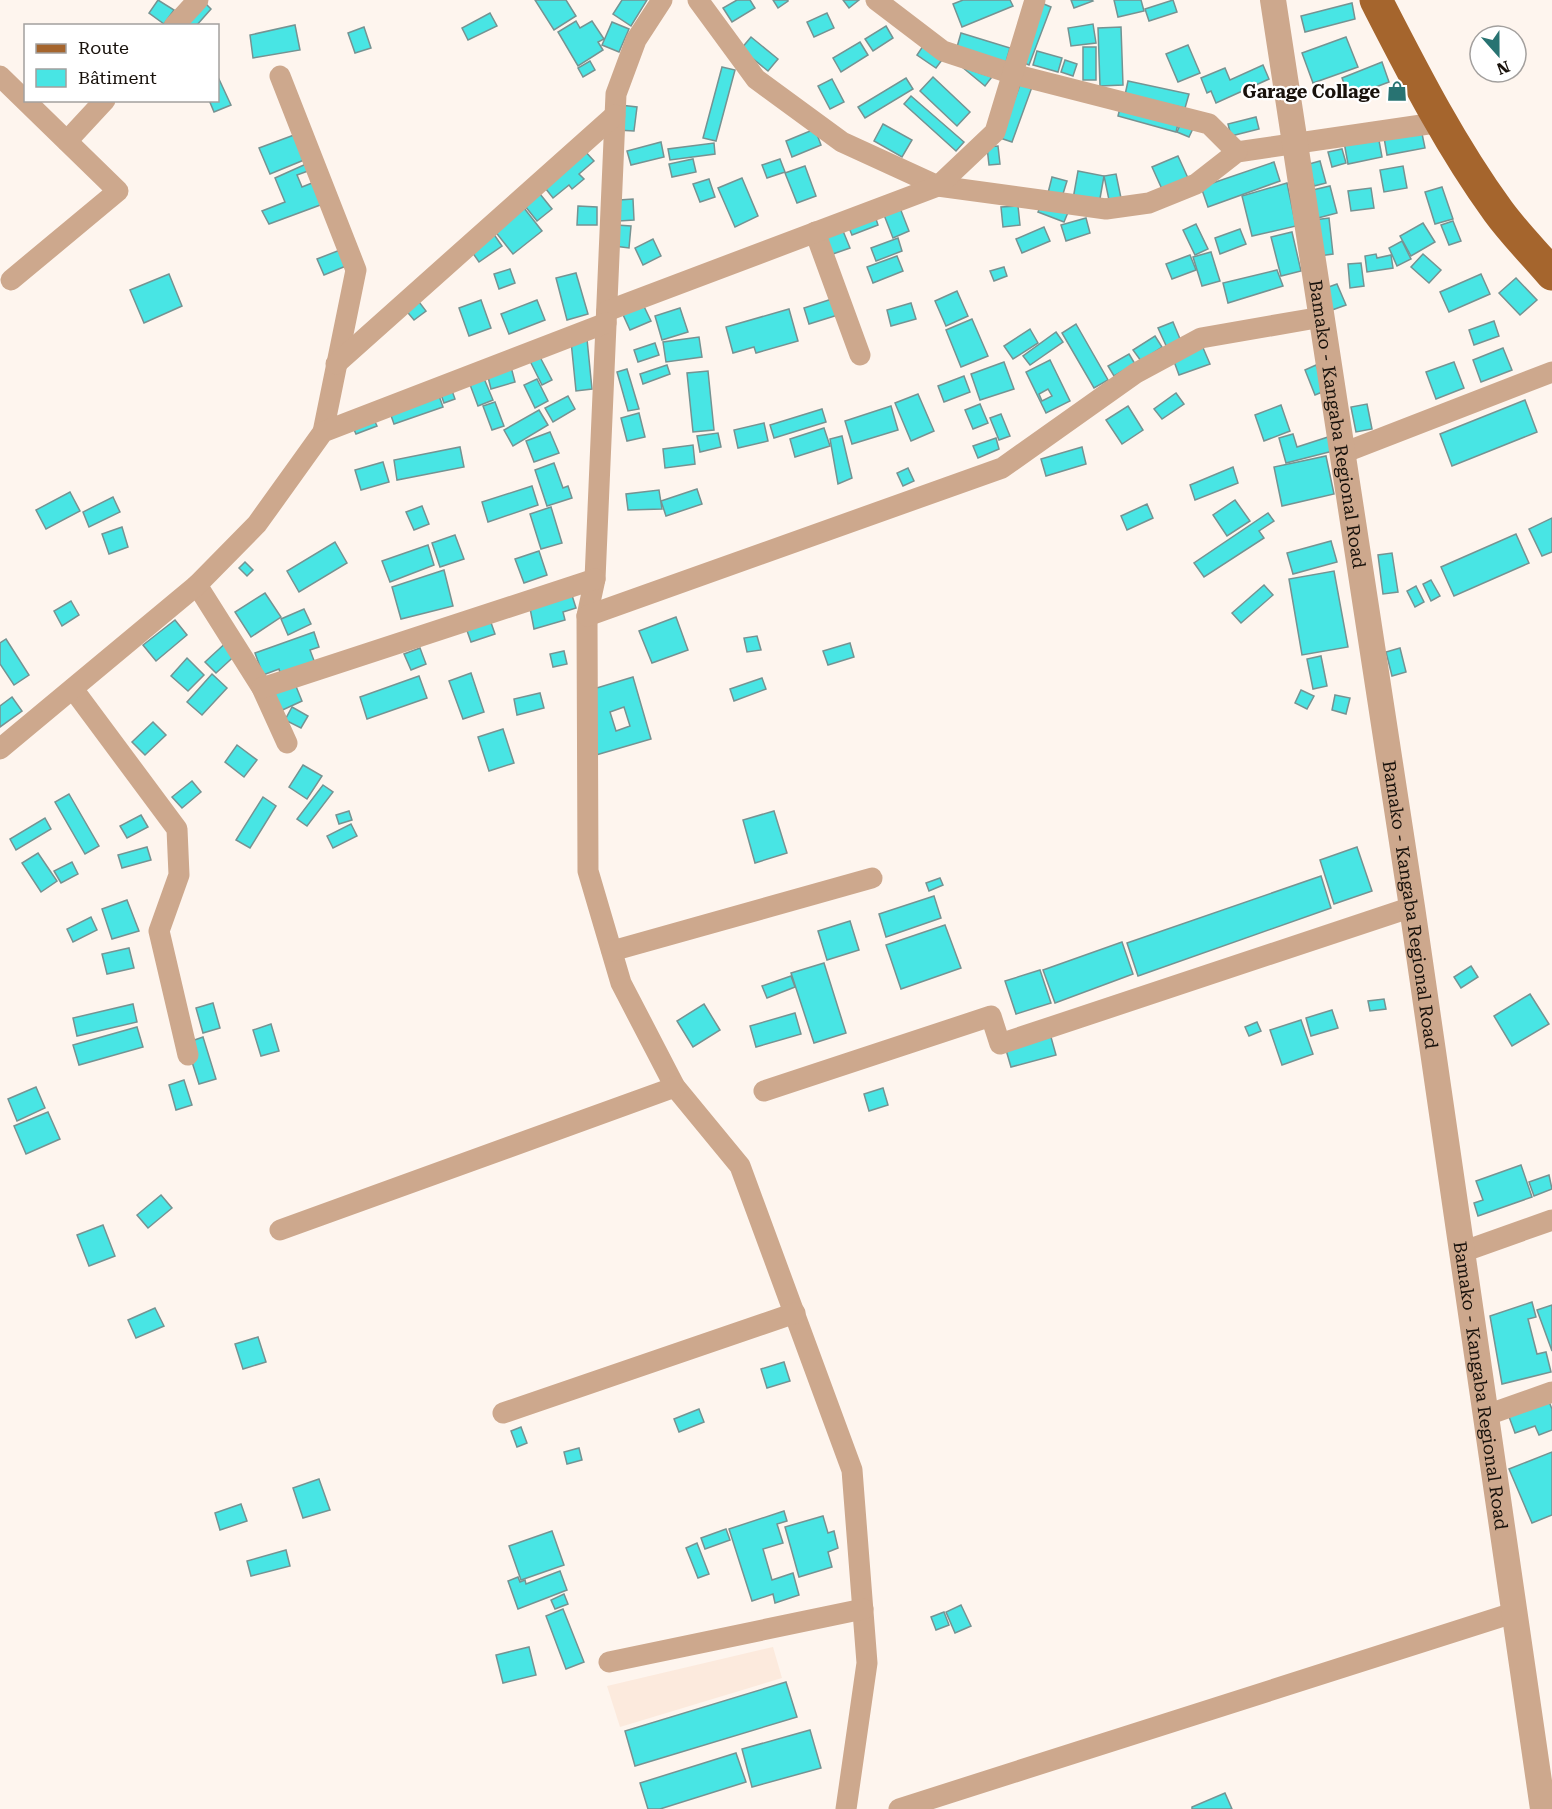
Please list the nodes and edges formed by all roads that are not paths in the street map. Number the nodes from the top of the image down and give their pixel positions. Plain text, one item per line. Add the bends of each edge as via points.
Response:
1 (198, 0) edge
2 (662, 0) edge
3 (698, 0) edge
4 (876, 0) edge
5 (1035, 0) edge
6 (1273, 0) edge
7 (1376, 0) edge
8 (176, 24) edge
9 (1013, 74) junction
10 (0, 76) edge
11 (280, 76) dead end
12 (24, 99) edge
13 (27, 102) edge
14 (103, 102) edge
15 (615, 115) junction
16 (1442, 122) junction
17 (67, 141) junction
18 (1296, 143) junction
19 (1237, 152) junction
20 (938, 186) junction
21 (815, 232) junction
22 (1552, 274) edge
23 (11, 280) dead end
24 (606, 317) junction
25 (1322, 317) junction
26 (860, 355) dead end
27 (336, 363) junction
28 (1552, 372) edge
29 (323, 432) junction
30 (1343, 453) junction
31 (595, 579) junction
32 (197, 585) junction
33 (587, 616) junction
34 (261, 688) junction
35 (73, 689) junction
36 (287, 743) dead end
37 (0, 749) edge
38 (872, 878) dead end
39 (1412, 907) junction
40 (612, 951) junction
41 (188, 1055) dead end
42 (675, 1087) junction
43 (764, 1091) dead end
44 (1552, 1220) edge
45 (280, 1230) dead end
46 (1462, 1252) junction
47 (795, 1313) junction
48 (1552, 1392) edge
49 (503, 1413) dead end
50 (1486, 1415) junction
51 (863, 1609) junction
52 (1516, 1612) junction
53 (609, 1662) dead end
54 (846, 1809) edge
55 (899, 1809) edge
56 (1544, 1809) edge

1 - 8 street
2 - 15 street via 636,40 616,94
3 - 20 street via 756,79 842,142
4 - 9 street via 943,51
5 - 9 street
6 - 18 street, Bamako - Kangaba Regional Road
7 - 16 main road
9 - 19 street via 1209,124
9 - 20 street via 995,132
10 - 12 street
11 - 27 street via 356,270
13 - 17 street
14 - 17 street
15 - 24 street
15 - 27 street
16 - 18 street
16 - 22 main road via 1499,212
17 - 23 street via 118,191
18 - 19 street
18 - 25 street, Bamako - Kangaba Regional Road
19 - 20 street via 1196,184 1149,203 1106,209
20 - 21 street
21 - 24 street
21 - 26 street
24 - 29 street
24 - 31 street
25 - 30 street, Bamako - Kangaba Regional Road
25 - 33 street via 1201,338 1136,373 1002,468
27 - 29 street
28 - 30 street
29 - 32 street via 257,524
30 - 39 street, Bamako - Kangaba Regional Road
31 - 33 street
31 - 34 street
32 - 34 street
32 - 35 street
33 - 40 street via 588,872
34 - 36 street
35 - 37 street
35 - 41 street via 177,829 179,875 159,931
38 - 40 street
39 - 43 street via 1000,1044 992,1016
39 - 46 street, Bamako - Kangaba Regional Road
40 - 42 street via 621,983
42 - 45 street
42 - 47 street via 740,1166
44 - 46 street
46 - 50 street, Bamako - Kangaba Regional Road
47 - 49 street
47 - 51 street via 852,1470
48 - 50 street
50 - 52 street, Bamako - Kangaba Regional Road
51 - 53 street
51 - 54 street via 867,1663
52 - 55 street
52 - 56 street, Bamako - Kangaba Regional Road

